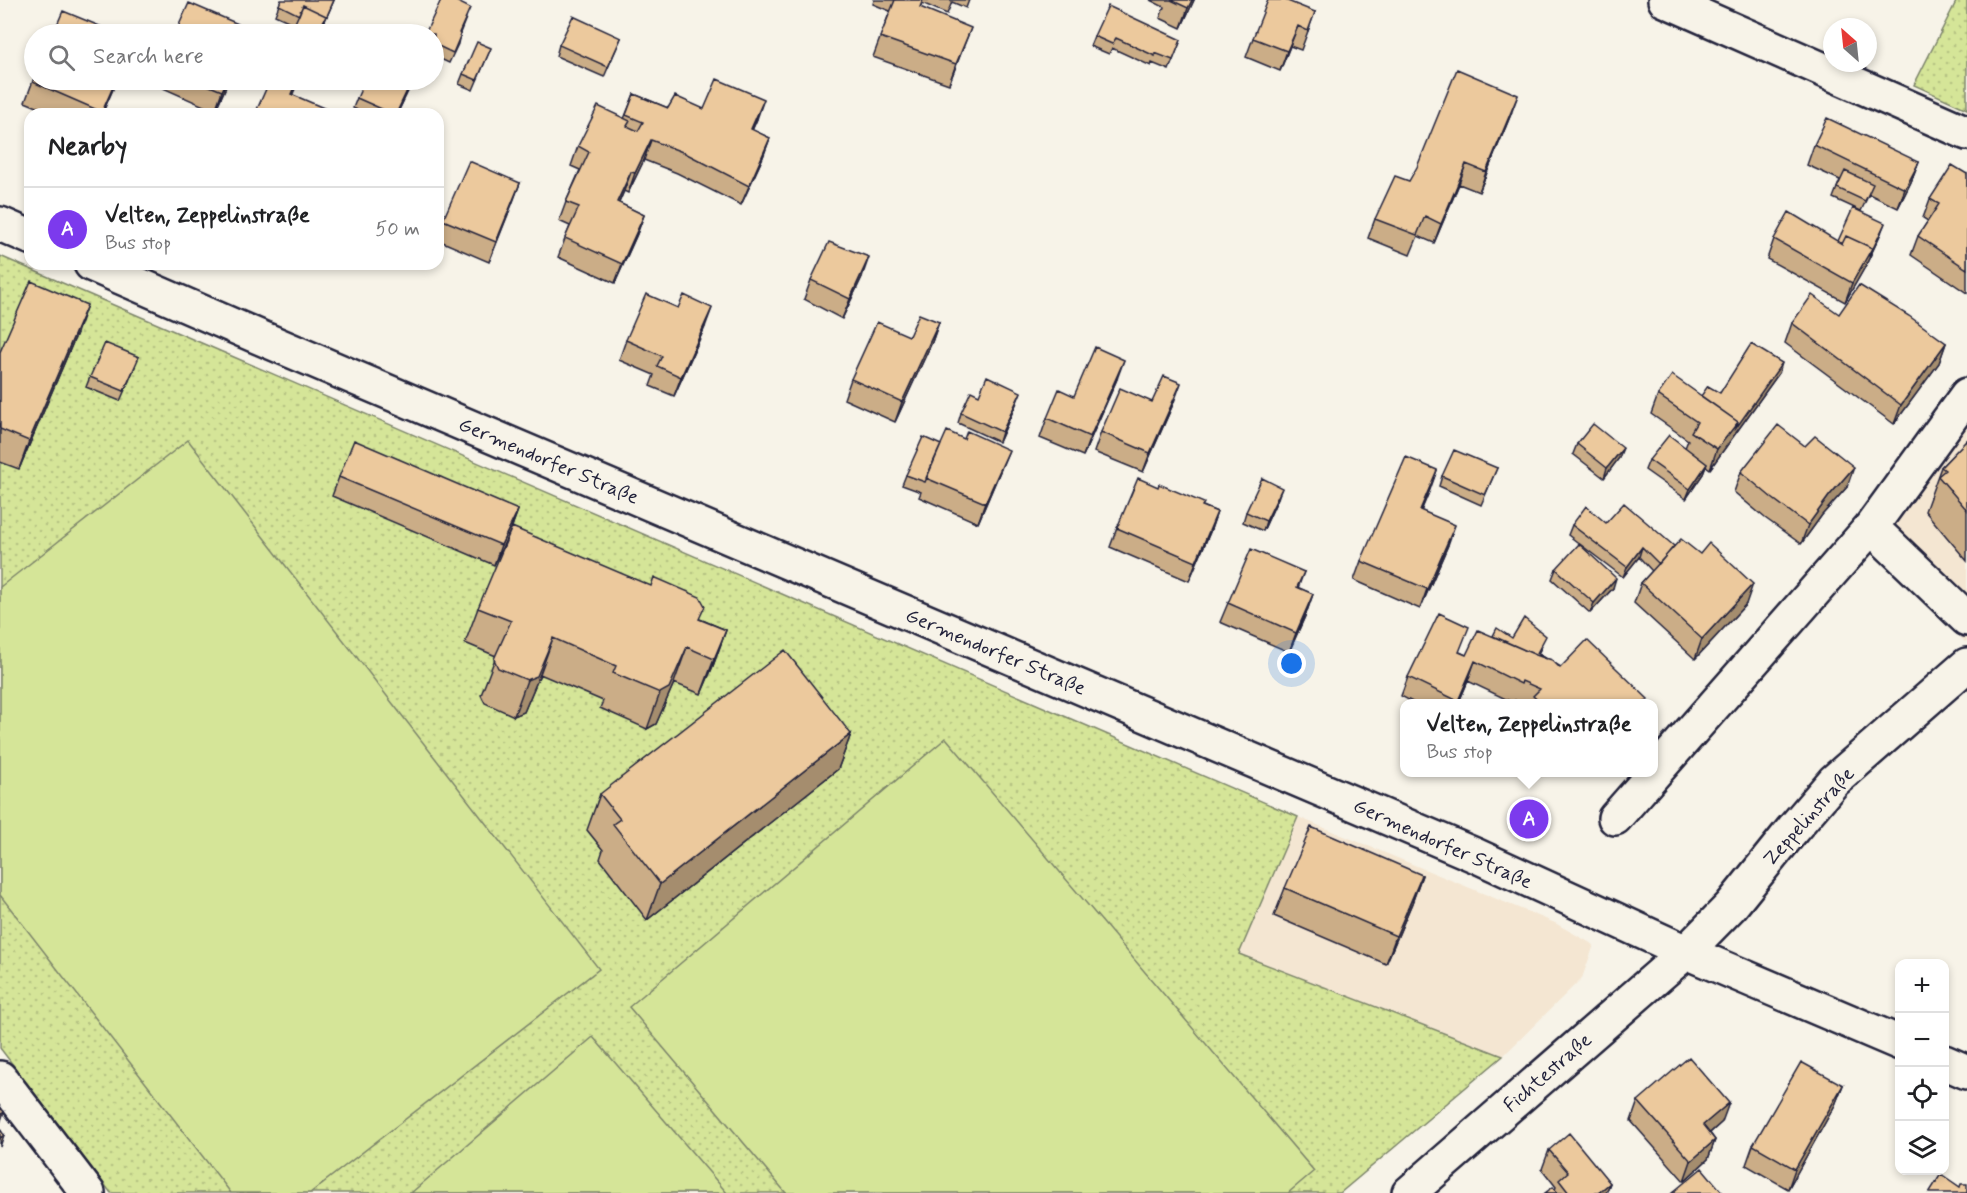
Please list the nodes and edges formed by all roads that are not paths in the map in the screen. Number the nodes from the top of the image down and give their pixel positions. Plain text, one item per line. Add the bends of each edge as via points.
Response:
1 (1665, 0) edge
2 (1967, 133) edge
3 (0, 224) edge
4 (24, 234) edge
5 (105, 270) edge
6 (1967, 395) edge
7 (1871, 527) junction
8 (1967, 620) edge
9 (1967, 665) edge
10 (1658, 769) edge
11 (1651, 777) edge
12 (1615, 818) dead end
13 (1686, 952) junction
14 (1895, 1041) edge
15 (1949, 1064) edge
16 (1967, 1072) edge
17 (0, 1078) edge
18 (88, 1193) edge
19 (1409, 1193) edge

1 - 2 main road
3 - 4 main road
5 - 13 main road, Germendorfer Straße via 1477,856
6 - 7 main road
7 - 8 main road
7 - 10 main road
9 - 13 main road, Zeppelinstraße via 1834,781 1731,906
11 - 12 main road
13 - 14 main road, Germendorfer Straße
13 - 19 main road, Fichtestraße
15 - 16 main road
17 - 18 main road

